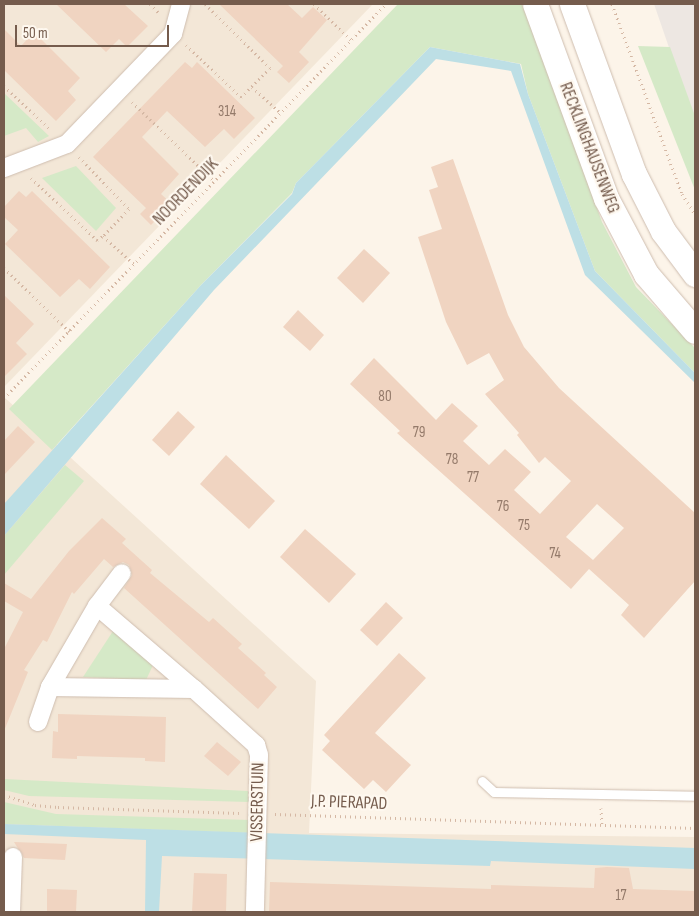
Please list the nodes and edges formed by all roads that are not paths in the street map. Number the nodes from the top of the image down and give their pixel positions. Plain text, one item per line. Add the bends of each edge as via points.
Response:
1 (181, 4) edge
2 (535, 4) edge
3 (572, 4) edge
4 (10, 166) edge
5 (695, 274) edge
6 (695, 331) edge
7 (122, 573) dead end
8 (97, 606) junction
9 (50, 687) junction
10 (194, 689) junction
11 (38, 722) dead end
12 (482, 781) dead end
13 (695, 796) edge
14 (13, 857) dead end
15 (11, 912) edge
16 (255, 912) edge

1 - 4 street via 174,34 66,144
2 - 6 street, RECKLINGHAUSENWEG via 606,198 646,274
3 - 5 street, RECKLINGHAUSENWEG via 634,174 663,231
7 - 8 street
8 - 9 street
8 - 10 street, VISSERSTUIN
9 - 10 street
9 - 11 street
10 - 16 street, VISSERSTUIN via 256,745 259,755
12 - 13 lane via 494,792
14 - 15 street

